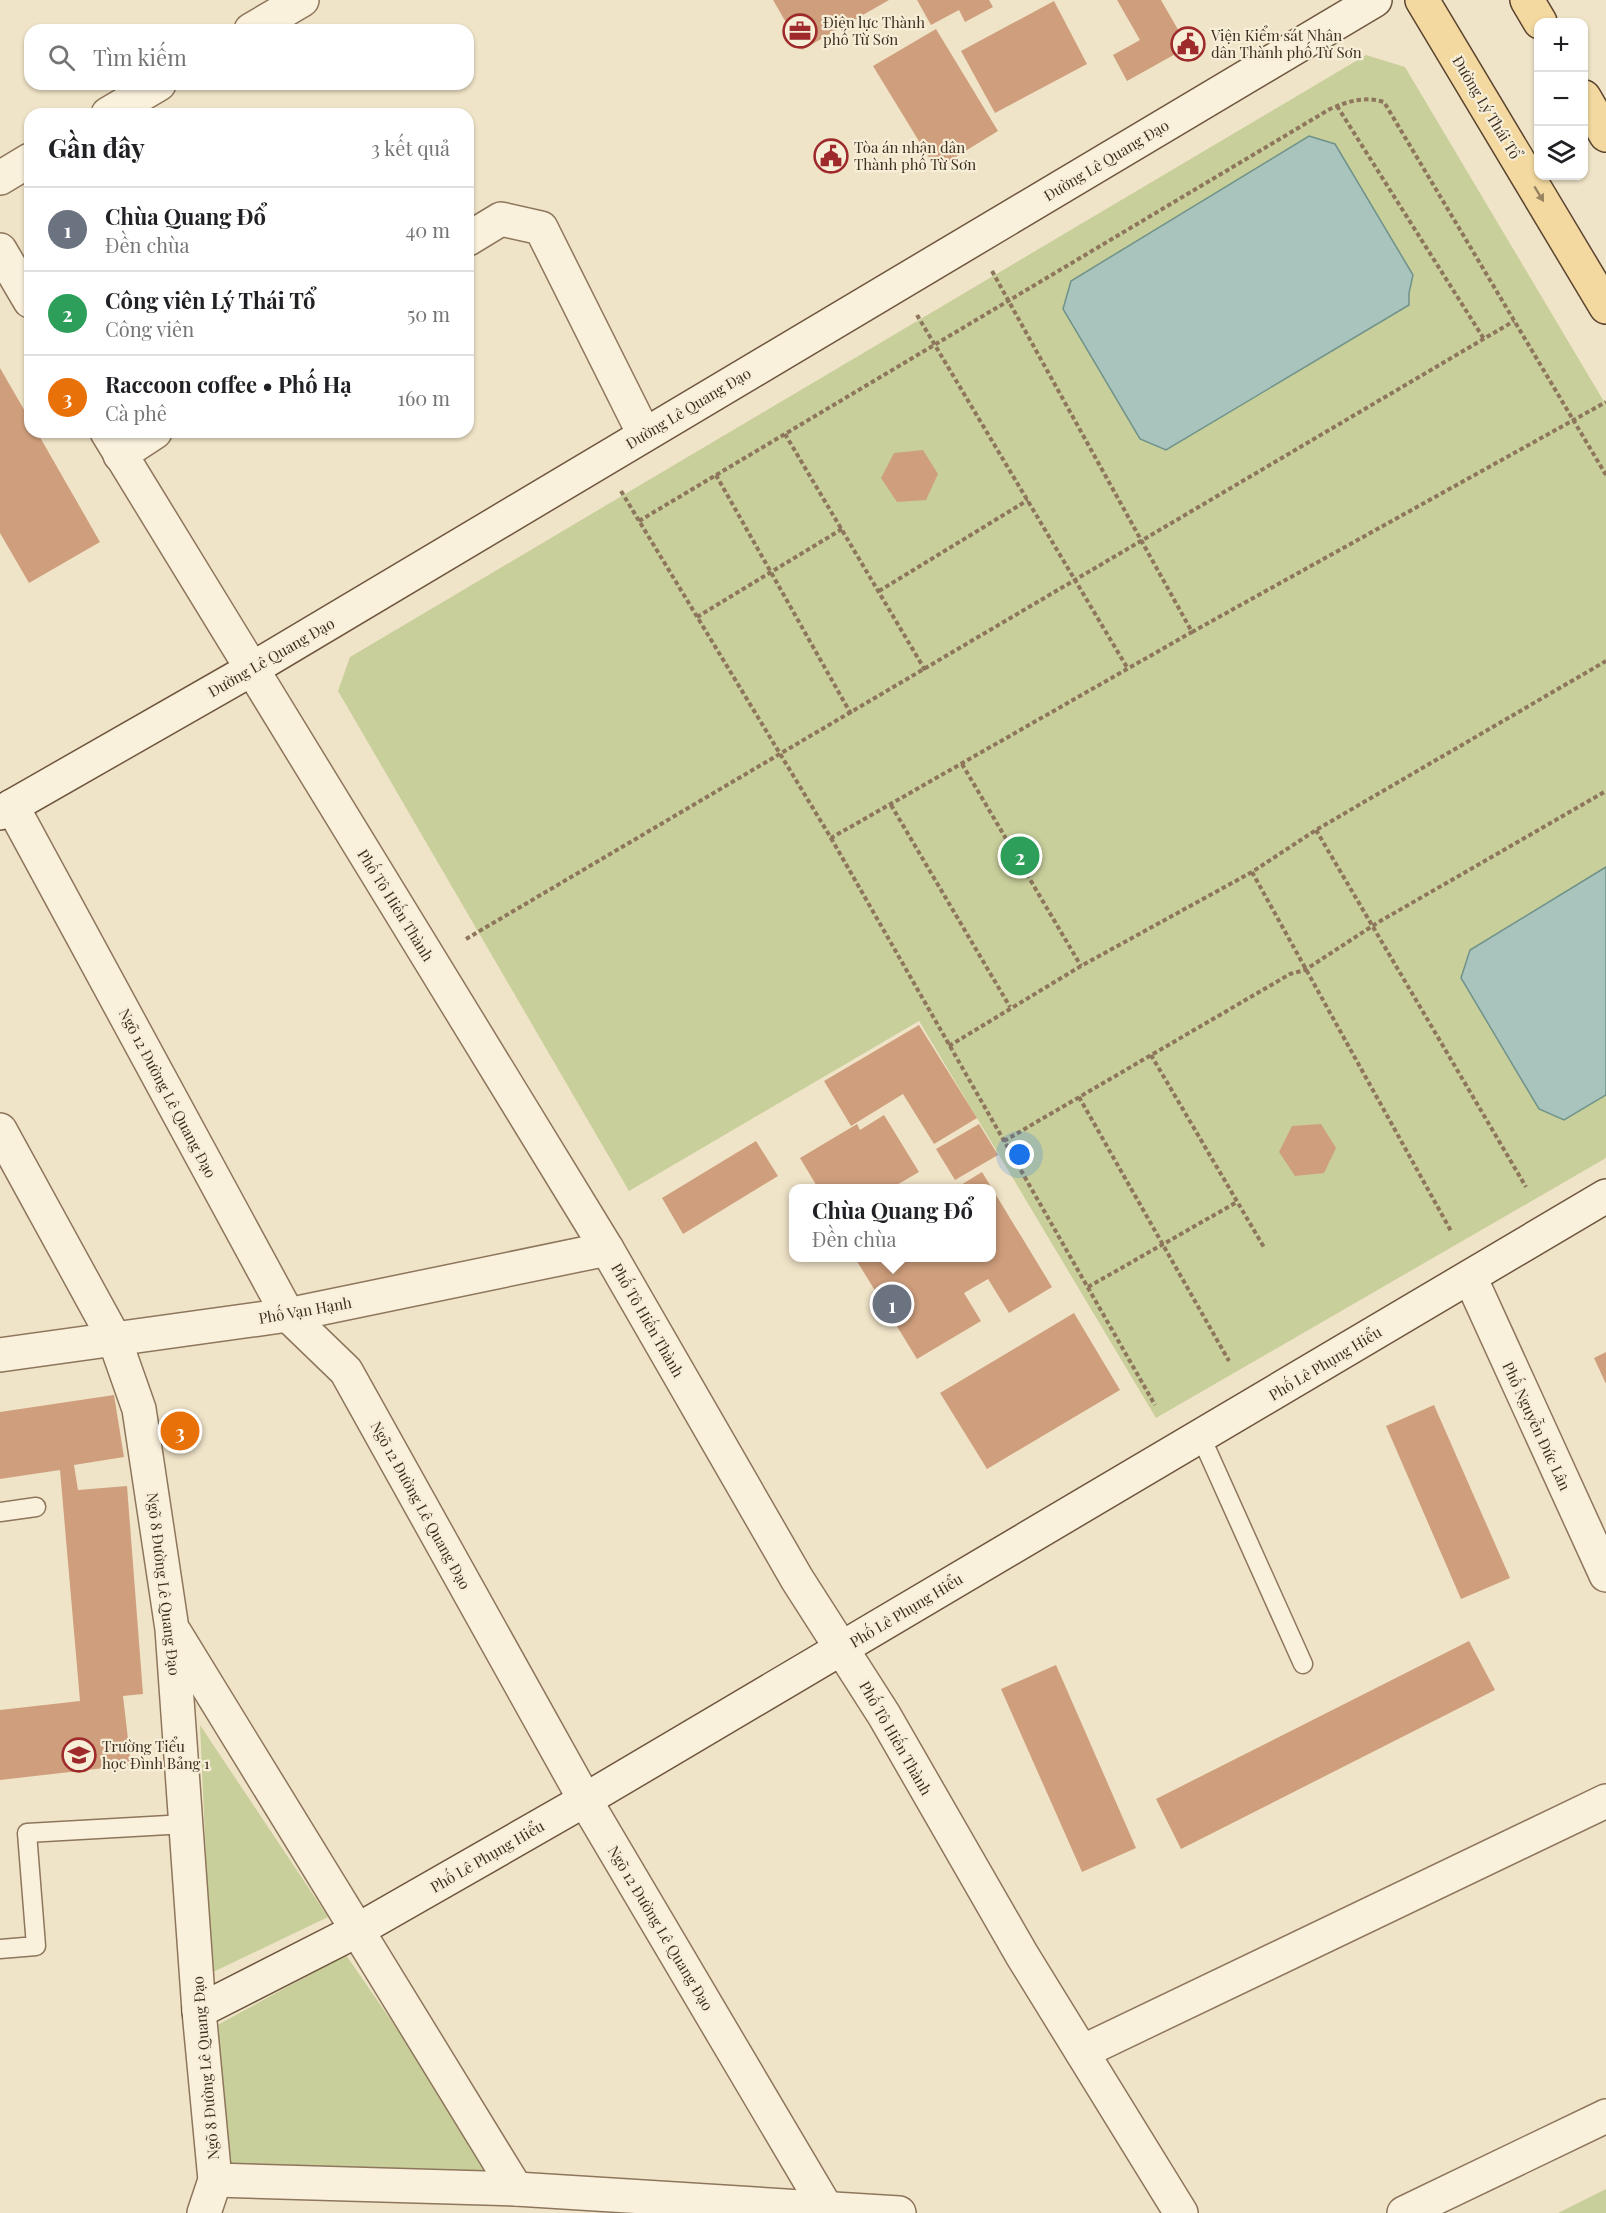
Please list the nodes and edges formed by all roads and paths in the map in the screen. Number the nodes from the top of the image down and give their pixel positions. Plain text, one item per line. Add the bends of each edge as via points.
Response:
1 (302, 0) edge
2 (1375, 0) edge
3 (1422, 0) edge
4 (1527, 0) edge
5 (1538, 18) edge
6 (261, 24) edge
7 (149, 90) edge
8 (1588, 104) edge
9 (1337, 106) junction
10 (118, 108) edge
11 (1606, 135) edge
12 (24, 164) edge
13 (0, 178) edge
14 (474, 235) edge
15 (0, 250) edge
16 (992, 271) dead end
17 (24, 291) edge
18 (1009, 300) junction
19 (1606, 307) edge
20 (917, 315) dead end
21 (1514, 321) junction
22 (1484, 339) junction
23 (935, 345) junction
24 (1606, 402) edge
25 (1572, 420) junction
26 (644, 434) junction
27 (785, 434) junction
28 (132, 438) edge
29 (113, 443) edge
30 (716, 475) junction
31 (1606, 475) edge
32 (621, 491) dead end
33 (1028, 500) junction
34 (639, 521) junction
35 (842, 530) junction
36 (1143, 542) junction
37 (771, 572) junction
38 (1076, 581) junction
39 (879, 591) junction
40 (697, 617) junction
41 (1192, 632) junction
42 (1606, 661) edge
43 (252, 669) junction
44 (1128, 669) junction
45 (925, 670) junction
46 (851, 714) junction
47 (780, 755) junction
48 (962, 764) junction
49 (1606, 791) edge
50 (891, 804) junction
51 (6, 809) edge
52 (1316, 830) junction
53 (831, 838) junction
54 (1252, 872) junction
55 (1372, 926) junction
56 (466, 939) dead end
57 (1081, 966) junction
58 (1305, 969) junction
59 (1010, 1007) junction
60 (949, 1046) junction
61 (1151, 1055) junction
62 (1079, 1097) junction
63 (0, 1130) edge
64 (1004, 1141) junction
65 (1526, 1187) dead end
66 (1606, 1196) edge
67 (1237, 1202) junction
68 (1451, 1231) dead end
69 (1162, 1245) junction
70 (607, 1249) junction
71 (1265, 1249) dead end
72 (1470, 1277) junction
73 (1088, 1287) junction
74 (288, 1315) junction
75 (114, 1338) junction
76 (0, 1355) edge
77 (1229, 1361) dead end
78 (1155, 1405) dead end
79 (1201, 1437) junction
80 (36, 1507) dead end
81 (0, 1512) edge
82 (1606, 1575) edge
83 (172, 1629) junction
84 (843, 1648) junction
85 (1303, 1664) dead end
86 (585, 1800) junction
87 (1606, 1801) edge
88 (186, 1824) junction
89 (356, 1931) junction
90 (0, 1949) edge
91 (199, 2011) junction
92 (1082, 2052) junction
93 (1606, 2116) edge
94 (215, 2180) junction
95 (516, 2189) junction
96 (828, 2211) edge
97 (204, 2213) edge
98 (899, 2213) edge
99 (1181, 2213) edge
100 (1404, 2213) edge

1 - 6 street
2 - 26 street, Đường Lê Quang Đạo
3 -> 19 main road, Đường Lý Thái Tổ
4 - 5 main road
7 - 10 street
8 - 11 main road
9 - 18 path
9 - 21 path via 1358,99 1384,102
9 - 22 path
12 - 13 street
14 - 26 street via 501,219 541,228
15 - 17 street
16 - 18 path
18 - 23 path
18 - 36 path
20 - 23 path
21 - 22 path
21 - 25 path
22 - 36 path
23 - 27 path
23 - 33 path
24 - 25 path
25 - 31 path
25 - 41 path
26 - 43 street, Đường Lê Quang Đạo
27 - 30 path
27 - 35 path
28 - 29 street
29 - 43 street, Phố Tô Hiến Thành
30 - 34 path
30 - 37 path
32 - 34 path
33 - 38 path
33 - 39 path
34 - 40 path
35 - 37 path
35 - 39 path
36 - 38 path
36 - 41 path
37 - 40 path
37 - 46 path
38 - 44 path
38 - 45 path
39 - 45 path
40 - 47 path
41 - 44 path
42 - 52 path
43 - 51 street, Đường Lê Quang Đạo
43 - 70 street, Phố Tô Hiến Thành
44 - 48 path
45 - 46 path
46 - 47 path
47 - 53 path
47 - 56 path
48 - 50 path
48 - 57 path
49 - 55 path
50 - 53 path
50 - 59 path
51 - 74 street, Ngõ 12 Đường Lê Quang Đạo
52 - 54 path
52 - 55 path
53 - 60 path
54 - 57 path
54 - 58 path
55 - 58 path
55 - 65 path
57 - 59 path
58 - 61 path
58 - 68 path
59 - 60 path
60 - 64 path
61 - 62 path
61 - 67 path
62 - 64 path
62 - 69 path
63 - 75 street, Ngõ 8 Đường Lê Quang Đạo
64 - 73 path
66 - 72 street, Phố Lê Phụng Hiểu
67 - 69 path
67 - 71 path
69 - 73 path
69 - 77 path
70 - 74 street, Phố Vạn Hạnh
70 - 84 street, Phố Tô Hiến Thành via 798,1580
72 - 79 street, Phố Lê Phụng Hiểu
72 - 82 street, Phố Nguyễn Đức Lân
73 - 78 path
74 - 75 street, Phố Vạn Hạnh
74 - 86 street, Ngõ 12 Đường Lê Quang Đạo via 346,1371
75 - 76 street, Phố Vạn Hạnh
75 - 83 street, Ngõ 8 Đường Lê Quang Đạo via 139,1409
79 - 84 street, Phố Lê Phụng Hiểu
79 - 85 lane
80 - 81 lane
83 - 88 street, Ngõ 8 Đường Lê Quang Đạo
83 - 89 street
84 - 86 street, Phố Lê Phụng Hiểu
84 - 92 street, Phố Tô Hiến Thành
86 - 89 street, Phố Lê Phụng Hiểu
86 - 96 street, Ngõ 12 Đường Lê Quang Đạo
87 - 92 street
88 - 90 lane via 27,1833 36,1946
88 - 91 street, Ngõ 8 Đường Lê Quang Đạo
89 - 91 street, Phố Lê Phụng Hiểu
89 - 95 street
91 - 94 street, Ngõ 8 Đường Lê Quang Đạo
92 - 99 street, Phố Tô Hiến Thành
93 - 100 street
94 - 95 street
94 - 97 street
95 - 96 street
96 - 98 street

